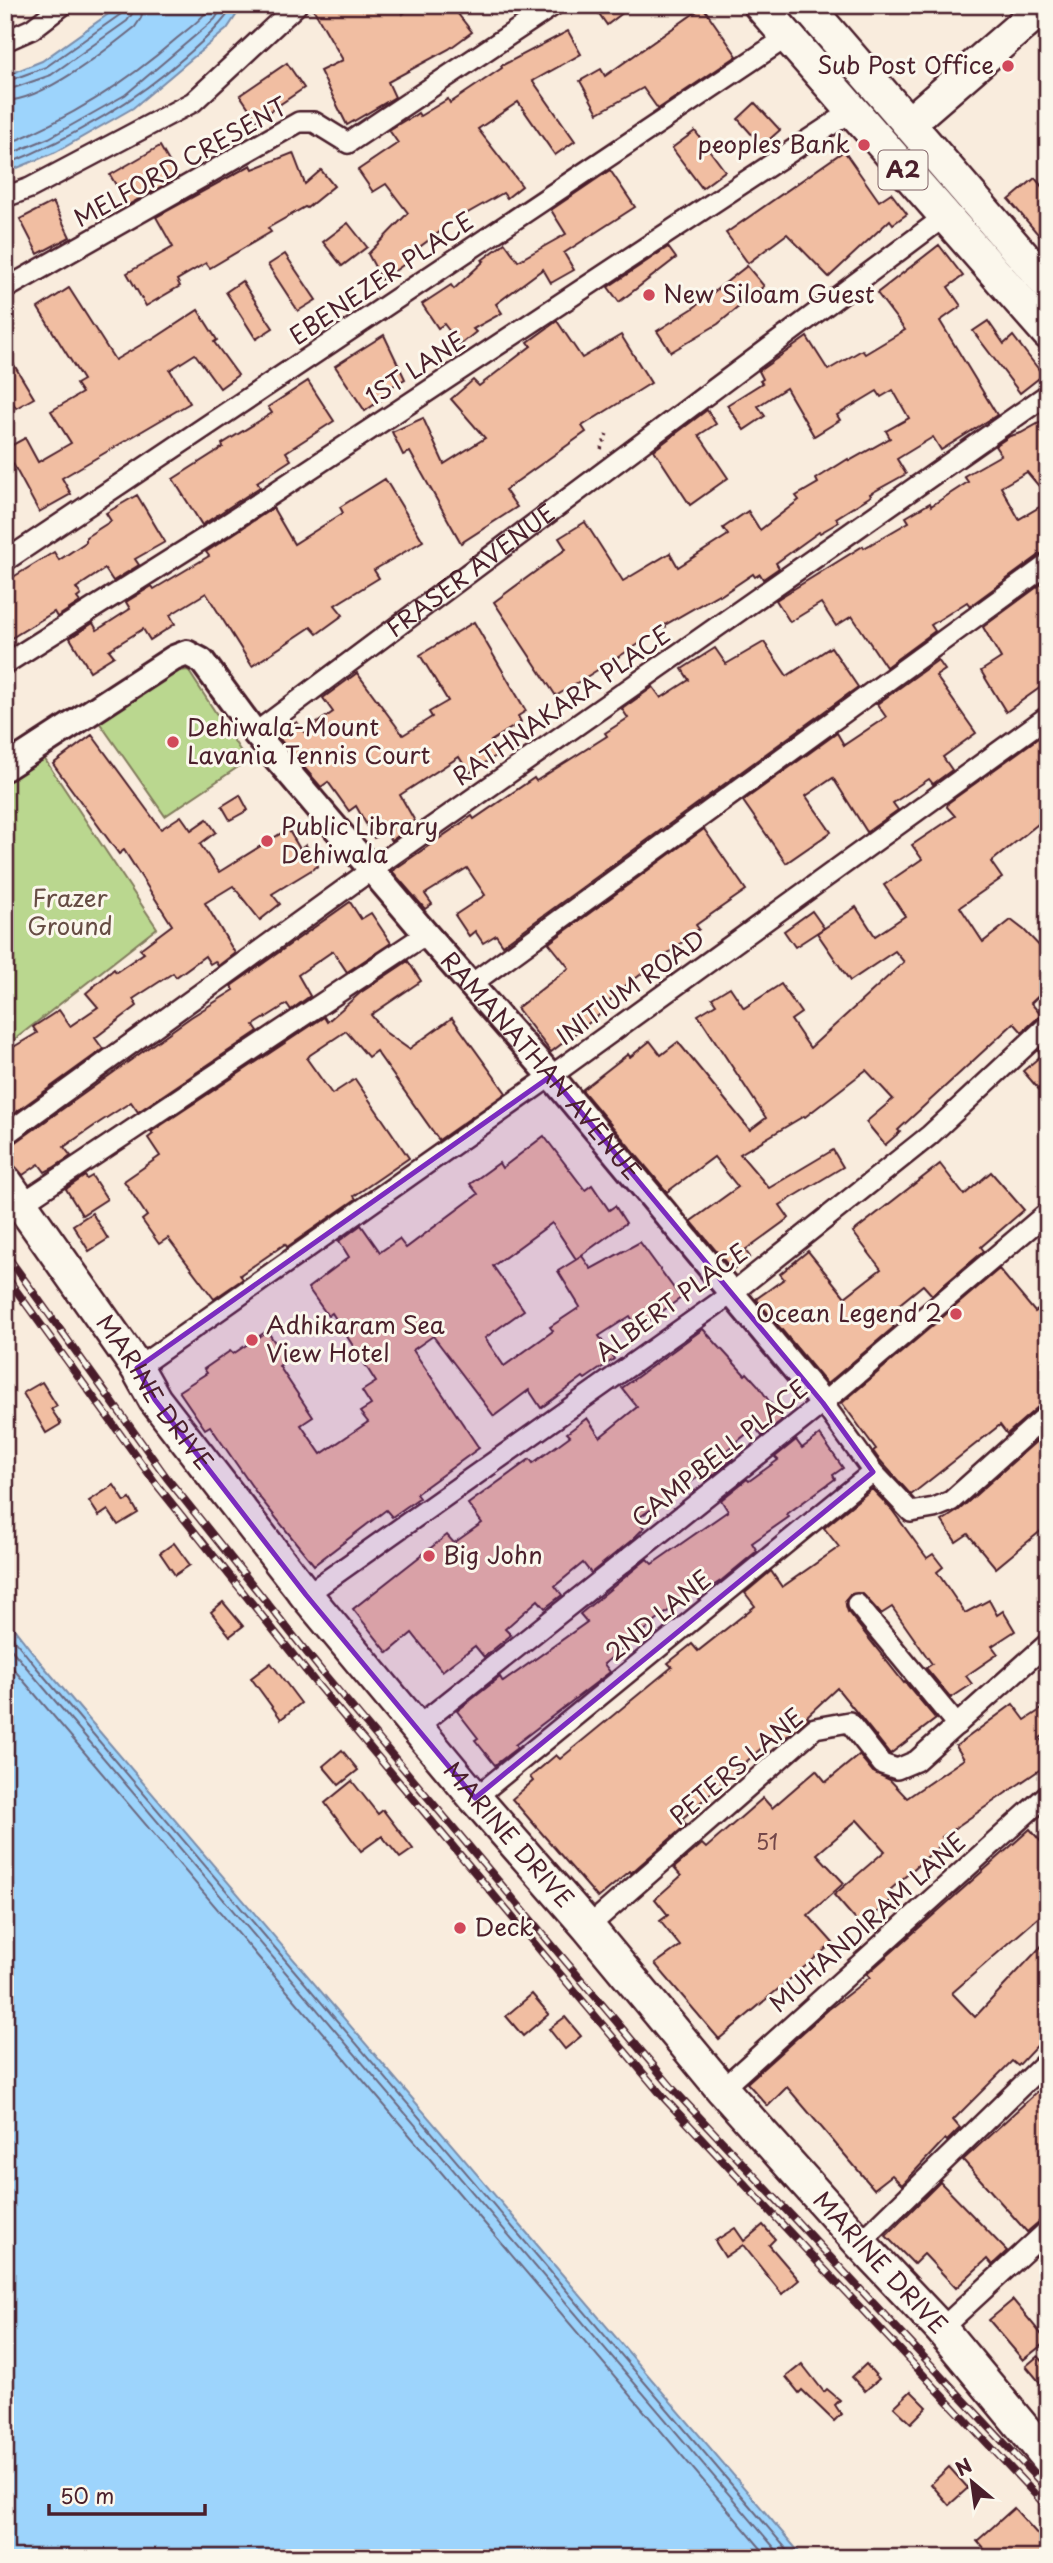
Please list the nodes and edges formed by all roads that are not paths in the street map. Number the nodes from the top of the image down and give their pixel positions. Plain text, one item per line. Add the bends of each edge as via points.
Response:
1 (63, 5) edge
2 (297, 5) edge
3 (555, 5) edge
4 (760, 5) edge
5 (806, 5) edge
6 (1045, 5) edge
7 (787, 37) junction
8 (5, 41) edge
9 (852, 111) junction
10 (909, 123) junction
11 (5, 197) edge
12 (944, 217) junction
13 (1043, 271) edge
14 (5, 289) edge
15 (1048, 333) edge
16 (1048, 394) edge
17 (5, 561) edge
18 (1048, 565) edge
19 (5, 664) edge
20 (1048, 716) edge
21 (255, 733) junction
22 (5, 768) edge
23 (371, 870) junction
24 (426, 934) junction
25 (470, 985) junction
26 (1048, 1025) edge
27 (551, 1076) junction
28 (5, 1135) edge
29 (13, 1193) edge
30 (1048, 1212) edge
31 (731, 1294) junction
32 (137, 1368) junction
33 (823, 1403) junction
34 (1048, 1414) edge
35 (873, 1472) junction
36 (306, 1595) junction
37 (857, 1605) dead end
38 (1048, 1643) edge
39 (957, 1725) junction
40 (416, 1727) junction
41 (1048, 1794) edge
42 (475, 1798) junction
43 (588, 1927) junction
44 (1048, 2060) edge
45 (722, 2089) junction
46 (1048, 2230) edge
47 (860, 2243) junction
48 (941, 2329) junction
49 (1048, 2458) edge

1 - 8 street via 32,29
2 - 11 street via 193,102
3 - 14 street, MELFORD CRESENT via 348,143 314,122 299,122
4 - 7 main road, A2
5 - 10 main road, A2
6 - 10 main road
7 - 9 main road, A2
7 - 17 street, EBENEZER PLACE
9 - 12 main road, A2
9 - 19 street, 1ST LANE via 230,522
10 - 13 main road, A2
12 - 15 main road, A2
12 - 21 street, FRASER AVENUE
16 - 23 street, RATHNAKARA PLACE
18 - 25 street
20 - 27 street, INITIUM ROAD
21 - 22 street via 202,661 187,653
21 - 23 street, RAMANATHAN AVENUE
23 - 24 street, RAMANATHAN AVENUE
23 - 28 street, RATHNAKARA PLACE
24 - 25 street, RAMANATHAN AVENUE
24 - 29 street
25 - 27 street, RAMANATHAN AVENUE
26 - 31 street, ALBERT PLACE via 930,1135
27 - 31 street, RAMANATHAN AVENUE
27 - 32 street, INITIUM ROAD
29 - 32 main road, MARINE DRIVE
30 - 33 street, CAMPBELL PLACE
31 - 33 street, RAMANATHAN AVENUE
31 - 36 street, ALBERT PLACE
32 - 36 main road, MARINE DRIVE via 155,1400
33 - 35 street
33 - 40 street, CAMPBELL PLACE
34 - 35 street via 951,1501 934,1508 911,1512
35 - 42 street, 2ND LANE
36 - 40 main road, MARINE DRIVE
37 - 39 street
38 - 39 street, PETERS LANE
39 - 43 street, PETERS LANE via 916,1760 897,1769 882,1764 849,1722 815,1728
40 - 42 main road, MARINE DRIVE
41 - 45 street, MUHANDIRAM LANE
42 - 43 main road, MARINE DRIVE
43 - 45 main road, MARINE DRIVE
44 - 47 street
45 - 47 main road, MARINE DRIVE
46 - 48 street
47 - 48 main road, MARINE DRIVE
48 - 49 main road, MARINE DRIVE

